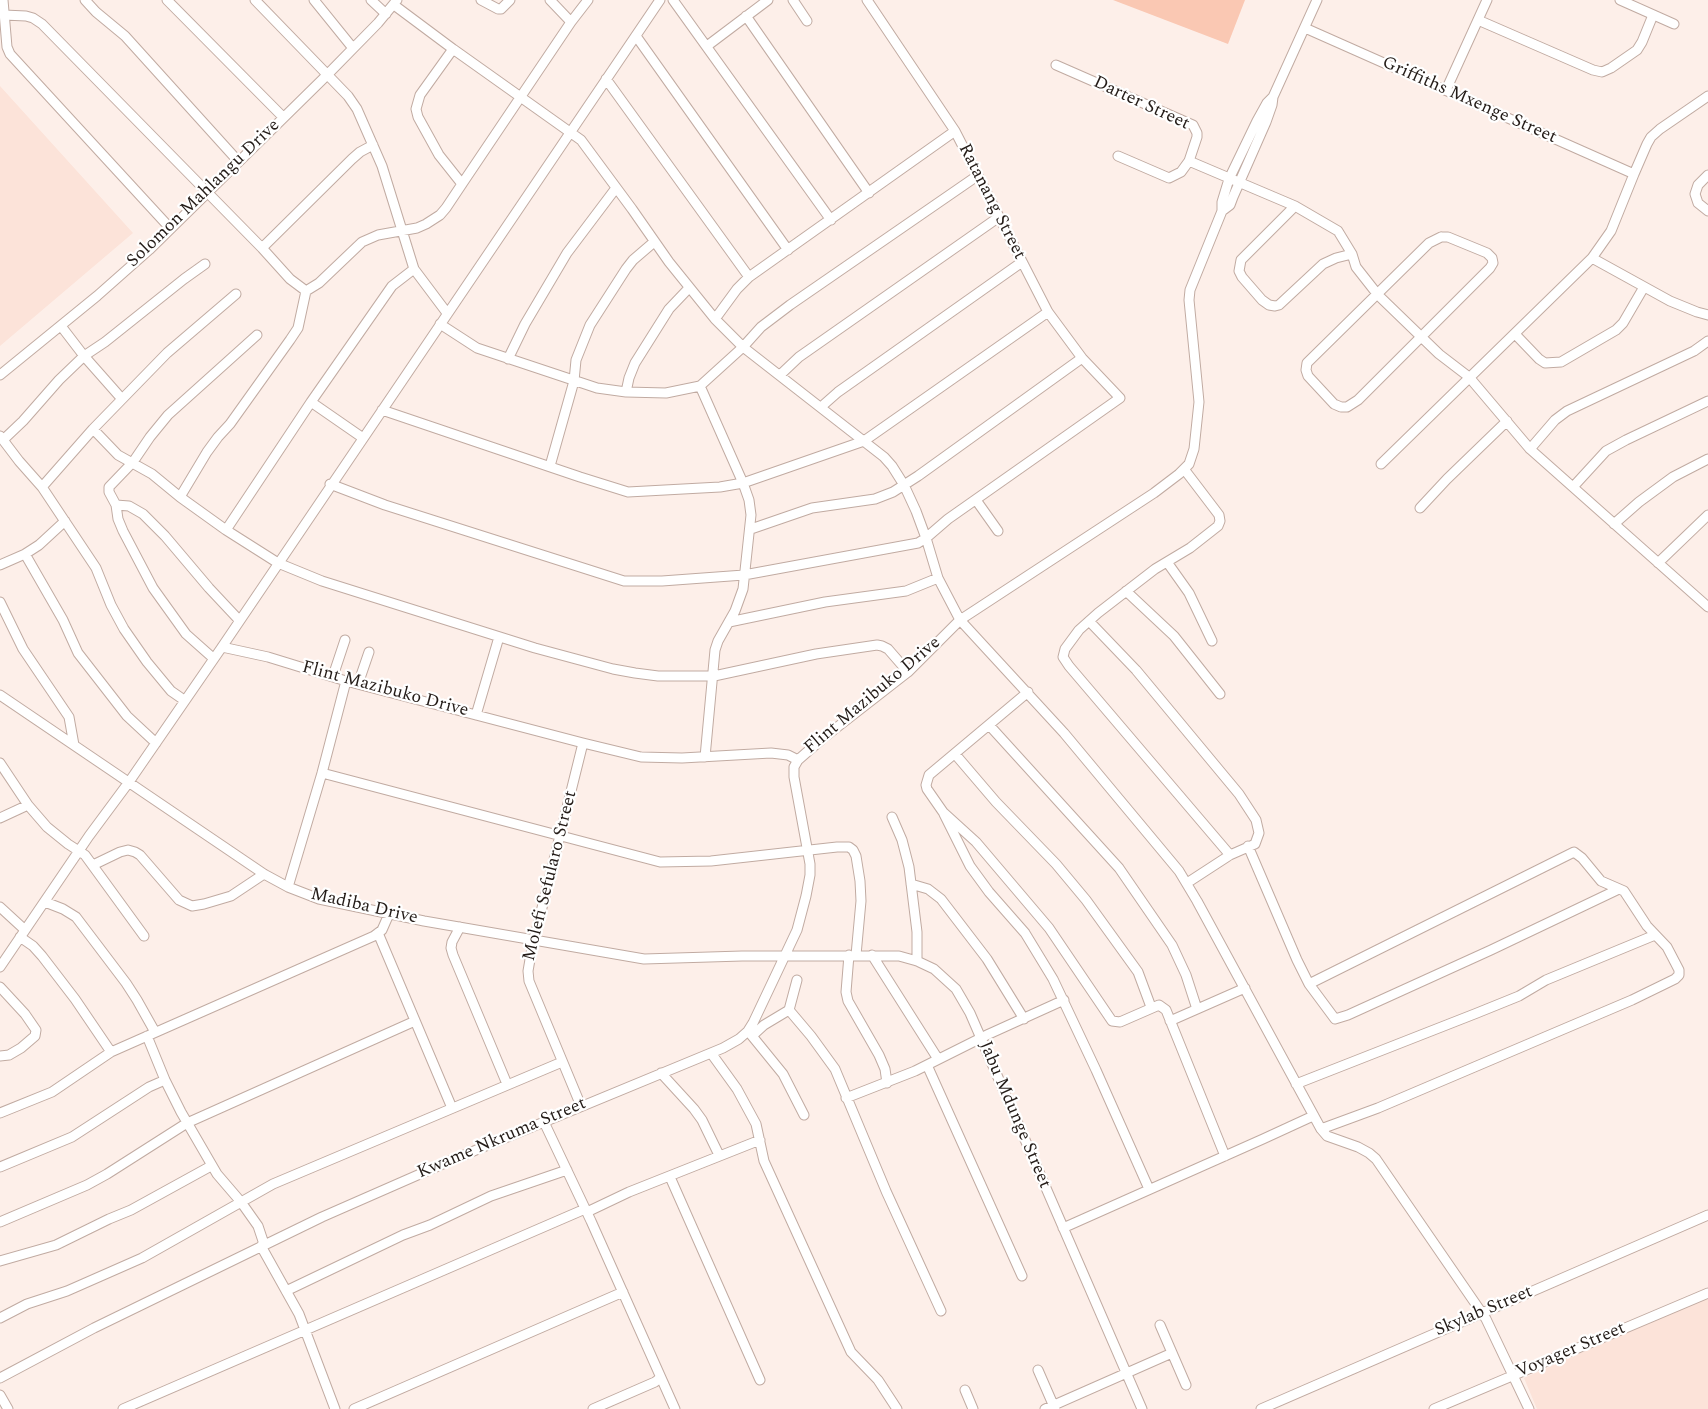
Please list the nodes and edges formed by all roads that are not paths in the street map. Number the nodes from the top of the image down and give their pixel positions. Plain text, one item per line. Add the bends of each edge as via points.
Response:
1 (3, 0) edge
2 (85, 0) edge
3 (167, 0) edge
4 (255, 0) edge
5 (314, 0) edge
6 (371, 0) edge
7 (482, 0) edge
8 (510, 0) edge
9 (550, 0) edge
10 (588, 0) edge
11 (660, 0) edge
12 (673, 0) edge
13 (768, 0) edge
14 (793, 0) edge
15 (867, 0) edge
16 (1317, 0) edge
17 (1487, 0) edge
18 (1620, 0) edge
19 (395, 2) edge
20 (386, 14) junction
21 (4, 15) junction
22 (746, 15) junction
23 (1653, 15) junction
24 (1478, 20) junction
25 (807, 21) dead end
26 (571, 22) junction
27 (1674, 24) dead end
28 (1305, 28) junction
29 (636, 36) junction
30 (707, 46) junction
31 (352, 47) junction
32 (453, 49) junction
33 (1056, 64) dead end
34 (327, 75) junction
35 (606, 79) junction
36 (1446, 90) junction
37 (521, 96) junction
38 (1708, 96) edge
39 (1273, 97) junction
40 (283, 117) junction
41 (955, 131) junction
42 (571, 132) junction
43 (373, 145) junction
44 (1118, 156) dead end
45 (238, 161) junction
46 (1190, 161) junction
47 (1634, 174) junction
48 (1708, 175) edge
49 (978, 176) junction
50 (1229, 179) junction
51 (462, 184) junction
52 (1239, 184) junction
53 (616, 188) junction
54 (206, 192) junction
55 (869, 193) junction
56 (1295, 206) junction
57 (1222, 211) junction
58 (1708, 212) edge
59 (999, 217) junction
60 (831, 220) junction
61 (170, 228) junction
62 (402, 230) junction
63 (654, 242) junction
64 (262, 248) junction
65 (788, 250) junction
66 (1352, 254) junction
67 (1592, 258) junction
68 (1022, 262) junction
69 (205, 264) dead end
70 (414, 268) junction
71 (749, 277) junction
72 (1644, 287) junction
73 (689, 288) junction
74 (306, 291) junction
75 (236, 294) dead end
76 (1378, 295) junction
77 (1048, 312) junction
78 (447, 313) junction
79 (1708, 315) edge
80 (715, 319) junction
81 (440, 324) junction
82 (61, 326) junction
83 (1515, 334) junction
84 (257, 335) dead end
85 (1421, 337) junction
86 (1708, 341) edge
87 (743, 347) junction
88 (84, 356) junction
89 (1082, 358) junction
90 (508, 359) junction
91 (0, 375) edge
92 (780, 375) junction
93 (1469, 377) junction
94 (573, 381) junction
95 (700, 386) junction
96 (626, 392) junction
97 (122, 399) junction
98 (1708, 401) edge
99 (311, 402) junction
100 (821, 407) junction
101 (382, 410) junction
102 (1507, 421) junction
103 (93, 429) junction
104 (1, 438) edge
105 (363, 438) junction
106 (864, 441) junction
107 (1530, 449) junction
108 (1708, 459) edge
109 (133, 462) junction
110 (1381, 464) dead end
111 (550, 466) junction
112 (1184, 469) junction
113 (743, 483) junction
114 (330, 484) junction
115 (904, 485) junction
116 (42, 487) junction
117 (1573, 487) junction
118 (180, 497) junction
119 (976, 500) junction
120 (116, 505) junction
121 (1420, 508) dead end
122 (1708, 515) edge
123 (65, 521) junction
124 (1614, 524) junction
125 (751, 529) junction
126 (226, 530) junction
127 (998, 531) dead end
128 (926, 538) junction
129 (25, 554) junction
130 (1167, 562) junction
131 (278, 563) junction
132 (1658, 563) junction
133 (0, 565) edge
134 (744, 575) junction
135 (938, 578) junction
136 (1126, 591) junction
137 (0, 602) edge
138 (1707, 605) edge
139 (239, 620) junction
140 (960, 620) junction
141 (1089, 621) junction
142 (729, 622) junction
143 (499, 637) junction
144 (345, 640) dead end
145 (1212, 641) dead end
146 (222, 646) junction
147 (369, 652) dead end
148 (213, 658) junction
149 (908, 672) junction
150 (333, 676) junction
151 (714, 676) junction
152 (346, 681) junction
153 (358, 684) junction
154 (1028, 692) junction
155 (1220, 694) dead end
156 (0, 695) edge
157 (184, 700) junction
158 (476, 715) junction
159 (989, 725) junction
160 (156, 743) junction
161 (583, 743) junction
162 (74, 745) junction
163 (955, 754) junction
164 (705, 757) junction
165 (798, 760) junction
166 (0, 763) edge
167 (322, 773) junction
168 (129, 782) junction
169 (28, 804) junction
170 (943, 812) junction
171 (892, 817) dead end
172 (0, 818) edge
173 (561, 835) junction
174 (1248, 846) junction
175 (80, 851) junction
176 (808, 851) junction
177 (1230, 855) junction
178 (93, 865) junction
179 (264, 874) junction
180 (1187, 883) junction
181 (911, 884) junction
182 (288, 886) junction
183 (1618, 890) junction
184 (45, 902) junction
185 (0, 907) edge
186 (389, 914) junction
187 (460, 927) junction
188 (378, 933) junction
189 (22, 934) junction
190 (1655, 935) junction
191 (144, 936) dead end
192 (534, 941) junction
193 (852, 955) junction
194 (785, 956) junction
195 (872, 956) junction
196 (917, 961) junction
197 (0, 967) edge
198 (797, 980) dead end
199 (1309, 984) junction
200 (0, 987) edge
201 (1245, 988) junction
202 (1064, 1000) junction
203 (1151, 1007) junction
204 (1197, 1009) junction
205 (789, 1010) junction
206 (1024, 1019) junction
207 (415, 1021) junction
208 (1170, 1021) junction
209 (151, 1034) junction
210 (750, 1034) junction
211 (981, 1038) junction
212 (111, 1052) junction
213 (711, 1053) junction
214 (0, 1056) edge
215 (938, 1059) junction
216 (562, 1062) junction
217 (927, 1065) junction
218 (661, 1073) junction
219 (165, 1080) junction
220 (886, 1083) junction
221 (507, 1084) junction
222 (1296, 1084) junction
223 (846, 1098) junction
224 (581, 1106) junction
225 (452, 1108) junction
226 (0, 1113) edge
227 (804, 1115) dead end
228 (1313, 1116) junction
229 (544, 1122) junction
230 (187, 1124) junction
231 (1321, 1129) junction
232 (760, 1140) junction
233 (719, 1155) junction
234 (1225, 1156) junction
235 (211, 1166) junction
236 (0, 1167) edge
237 (567, 1170) junction
238 (670, 1177) junction
239 (1149, 1189) junction
240 (241, 1202) junction
241 (586, 1211) junction
242 (1708, 1215) edge
243 (0, 1222) edge
244 (1063, 1228) junction
245 (262, 1245) junction
246 (0, 1261) edge
247 (1022, 1276) dead end
248 (286, 1291) junction
249 (623, 1293) junction
250 (1708, 1293) edge
251 (941, 1311) dead end
252 (1483, 1313) junction
253 (0, 1318) edge
254 (1160, 1326) dead end
255 (305, 1330) junction
256 (1172, 1353) junction
257 (1038, 1370) dead end
258 (1126, 1373) junction
259 (1514, 1375) junction
260 (0, 1378) edge
261 (660, 1378) junction
262 (760, 1380) dead end
263 (1186, 1385) dead end
264 (965, 1390) dead end
265 (0, 1395) edge
266 (1051, 1408) edge
267 (8, 1409) edge
268 (123, 1409) edge
269 (335, 1409) edge
270 (354, 1409) edge
271 (593, 1409) edge
272 (675, 1409) edge
273 (897, 1409) edge
274 (973, 1409) edge
275 (1142, 1409) edge
276 (1261, 1409) edge
277 (1434, 1409) edge
278 (1529, 1409) edge

1 - 21 street
2 - 45 street via 125,36
3 - 40 street
4 - 34 street
5 - 31 street
6 - 20 street
7 - 8 street via 498,9
9 - 26 street
10 - 26 street
11 - 29 street
12 - 30 street
13 - 22 street
14 - 25 street
15 - 41 street, Ratanang Street
16 - 28 street, Flint Mazibuko Drive
17 - 24 street
18 - 23 street
19 - 20 street, Solomon Mahlangu Drive
19 - 32 street
20 - 31 street, Solomon Mahlangu Drive
21 - 54 street via 26,16 42,24
21 - 61 street via 6,47 17,63
22 - 30 street
22 - 55 street
23 - 24 street via 1637,50 1602,72
23 - 27 street
24 - 36 street
26 - 37 street
28 - 36 street, Griffiths Mxenge Street
28 - 39 street, Flint Mazibuko Drive
29 - 35 street
29 - 65 street
30 - 60 street
31 - 34 street, Solomon Mahlangu Drive
32 - 37 street
32 - 51 street via 420,95 416,109 439,155
33 - 46 street, Darter Street via 1193,125 1197,137
34 - 40 street, Solomon Mahlangu Drive
34 - 43 street via 348,96
35 - 42 street
35 - 71 street
36 - 47 street, Griffiths Mxenge Street
37 - 42 street
37 - 51 street
38 - 47 street via 1652,137
39 - 50 street, Flint Mazibuko Drive
39 - 52 street, Flint Mazibuko Drive
40 - 45 street, Solomon Mahlangu Drive
41 - 49 street, Ratanang Street
41 - 55 street
42 - 53 street via 588,147
42 - 78 street
43 - 62 street
43 - 64 street via 352,159
44 - 46 street, Darter Street via 1169,178
45 - 54 street, Solomon Mahlangu Drive
46 - 50 street, Darter Street
47 - 67 street via 1611,231
48 - 58 street via 1695,194
49 - 59 street, Ratanang Street
49 - 87 street via 790,305
50 - 52 street, Darter Street
50 - 57 street, Flint Mazibuko Drive
51 - 62 street via 432,221
52 - 56 street, Darter Street
52 - 57 street, Flint Mazibuko Drive via 1230,205
53 - 63 street
53 - 90 street via 567,253
54 - 61 street, Solomon Mahlangu Drive
54 - 64 street
55 - 60 street
56 - 66 street, Darter Street via 1338,231
56 - 66 street via 1241,260 1242,277 1262,300 1279,305 1323,264
57 - 112 street, Flint Mazibuko Drive via 1190,290 1199,402 1194,449
59 - 68 street, Ratanang Street
59 - 92 street via 799,357
60 - 65 street
61 - 82 street, Solomon Mahlangu Drive
62 - 70 street
62 - 74 street via 362,242
63 - 73 street
63 - 94 street via 626,269 590,325 576,360
64 - 74 street
65 - 71 street
66 - 76 street, Darter Street via 1358,271
67 - 72 street
67 - 83 street
68 - 77 street, Ratanang Street
68 - 100 street
69 - 88 street
70 - 78 street
70 - 99 street via 392,286
71 - 80 street
72 - 79 street
72 - 83 street via 1616,330 1561,362 1545,363
73 - 80 street
73 - 96 street via 669,309 635,363
74 - 118 street via 298,328 231,424 212,444
75 - 97 street via 166,353
76 - 85 street, Darter Street
76 - 85 street via 1436,238 1448,237 1492,258 1490,268
76 - 85 street via 1307,363 1308,376 1326,396 1341,408 1347,407
77 - 89 street, Ratanang Street
77 - 106 street
78 - 81 street
80 - 87 street
81 - 90 street via 477,348
81 - 101 street
82 - 88 street
82 - 91 street, Solomon Mahlangu Drive
83 - 93 street
84 - 109 street via 168,415
85 - 93 street, Darter Street
86 - 107 street via 1567,411
87 - 92 street
87 - 95 street
88 - 97 street
88 - 104 street via 23,421
89 - 115 street
89 - 119 street, Ratanang Street via 1120,398
90 - 94 street
92 - 100 street
93 - 102 street, Darter Street
93 - 110 street
94 - 96 street
94 - 111 street
95 - 96 street via 666,393
95 - 113 street
97 - 103 street
98 - 117 street via 1614,446
99 - 105 street
99 - 126 street
100 - 106 street
101 - 105 street
101 - 111 street
102 - 107 street, Darter Street
102 - 121 street
103 - 109 street via 118,455
103 - 116 street
104 - 116 street
105 - 114 street
106 - 113 street
106 - 115 street via 884,457
107 - 117 street, Darter Street
108 - 124 street via 1673,477
109 - 118 street
109 - 120 street via 110,487
111 - 113 street via 628,492
112 - 130 street via 1220,521
112 - 140 street, Flint Mazibuko Drive via 1154,493
113 - 125 street via 750,500
114 - 131 street
114 - 134 street via 624,582
115 - 125 street via 875,499 812,508
115 - 128 street
116 - 123 street
117 - 124 street, Darter Street
118 - 126 street
119 - 127 street
119 - 128 street
120 - 139 street via 129,506 143,514
120 - 148 street via 123,531 153,588 186,634
122 - 132 street
123 - 129 street
123 - 157 street via 96,568 130,637 159,678
124 - 132 street, Darter Street
125 - 134 street
126 - 131 street
128 - 134 street via 910,545
128 - 135 street
129 - 133 street
129 - 160 street via 78,653 127,716
130 - 136 street
130 - 145 street via 1189,593
131 - 139 street
131 - 143 street via 322,581
132 - 138 street, Darter Street
134 - 142 street via 741,595
135 - 140 street
135 - 142 street via 906,591 825,602
136 - 141 street
136 - 155 street via 1174,636
137 - 162 street via 22,649 69,717
139 - 146 street
140 - 149 street, Flint Mazibuko Drive
140 - 154 street
141 - 174 street via 1136,670 1247,803 1259,833 1257,841
141 - 177 street via 1065,649 1065,661
142 - 151 street via 715,650
143 - 151 street via 635,673
143 - 158 street
144 - 150 street
146 - 148 street
146 - 150 street, Flint Mazibuko Drive
147 - 153 street
148 - 157 street
149 - 151 street via 888,649 877,645
149 - 165 street, Flint Mazibuko Drive
150 - 152 street, Flint Mazibuko Drive
151 - 164 street
152 - 153 street, Flint Mazibuko Drive
152 - 167 street
153 - 158 street, Flint Mazibuko Drive
154 - 159 street
154 - 180 street
156 - 162 street, Madiba Drive
157 - 160 street
158 - 161 street, Flint Mazibuko Drive
159 - 163 street
159 - 204 street via 1119,868 1172,945
160 - 168 street
161 - 164 street, Flint Mazibuko Drive via 641,757
161 - 173 street, Molefi Sefularo Street
162 - 168 street, Madiba Drive
163 - 170 street via 926,780 927,789
163 - 203 street via 1086,900 1138,972
164 - 165 street, Flint Mazibuko Drive via 780,753
165 - 176 street, Kwame Nkruma Street via 794,777
166 - 169 street
167 - 173 street
167 - 182 street
168 - 175 street
168 - 179 street, Madiba Drive
169 - 172 street
169 - 175 street via 47,827
170 - 202 street via 970,866 1031,943
170 - 203 street via 976,842 1034,910 1112,1020 1120,1022
171 - 181 street via 906,852
173 - 176 street via 660,862
173 - 192 street, Molefi Sefularo Street
174 - 177 street
174 - 199 street
175 - 178 street
175 - 184 street
176 - 193 street via 844,846 856,856 861,901
176 - 194 street, Kwame Nkruma Street via 810,875 806,896
177 - 180 street
178 - 179 street via 120,852 135,852 179,900 192,906 231,896
178 - 191 street
179 - 182 street, Madiba Drive
180 - 201 street
181 - 196 street
181 - 206 street via 928,889 941,899 987,959
182 - 186 street, Madiba Drive via 325,900
183 - 190 street via 1624,891
183 - 199 street via 1601,881 1577,853 1571,853
183 - 199 street via 1338,1019 1330,1015
184 - 189 street
184 - 209 street via 76,917 137,1000
185 - 189 street
186 - 187 street, Madiba Drive
186 - 188 street
187 - 192 street, Madiba Drive
187 - 221 street via 452,942 453,955
188 - 207 street
188 - 209 street
189 - 197 street
189 - 212 street via 75,999
190 - 222 street via 1546,980 1519,996
190 - 231 street via 1678,966 1675,980 1389,1104
192 - 194 street, Madiba Drive via 644,959
192 - 216 street, Molefi Sefularo Street via 529,981
193 - 194 street, Jabu Mdunge Street
193 - 195 street, Jabu Mdunge Street
193 - 220 street via 848,1001 879,1054
194 - 210 street, Kwame Nkruma Street
195 - 196 street, Jabu Mdunge Street
195 - 215 street
196 - 211 street, Jabu Mdunge Street via 941,974 956,989
198 - 205 street
200 - 214 street via 36,1030 35,1036 21,1048 9,1056
201 - 204 street
201 - 222 street
202 - 206 street
202 - 239 street
203 - 208 street via 1161,1006
204 - 208 street
205 - 210 street
205 - 223 street via 835,1069
206 - 211 street
207 - 225 street
207 - 230 street
208 - 234 street
209 - 212 street
209 - 219 street
210 - 213 street, Kwame Nkruma Street
210 - 227 street via 783,1074
211 - 215 street
211 - 244 street, Jabu Mdunge Street
212 - 226 street via 51,1092
213 - 218 street, Kwame Nkruma Street
213 - 232 street via 742,1098
215 - 217 street
216 - 221 street
216 - 224 street, Molefi Sefularo Street
217 - 220 street
217 - 247 street
218 - 224 street, Kwame Nkruma Street
218 - 233 street via 702,1120
219 - 230 street
219 - 236 street via 72,1137
220 - 223 street
221 - 225 street
222 - 228 street
223 - 251 street
224 - 229 street, Kwame Nkruma Street
225 - 240 street via 273,1184
228 - 231 street
228 - 234 street
229 - 237 street
229 - 245 street, Kwame Nkruma Street
230 - 235 street
230 - 243 street via 97,1180
231 - 252 street via 1327,1136 1369,1152 1376,1159
232 - 233 street
232 - 273 street via 764,1161 850,1352 878,1380
233 - 238 street
234 - 239 street
235 - 240 street
235 - 246 street via 56,1245
237 - 241 street
237 - 248 street via 491,1197
238 - 241 street
238 - 262 street
239 - 244 street
240 - 245 street via 258,1226
240 - 253 street via 142,1258
241 - 249 street
241 - 255 street
242 - 252 street, Skylab Street
244 - 258 street, Jabu Mdunge Street
245 - 248 street
245 - 260 street, Kwame Nkruma Street
248 - 255 street
249 - 261 street
249 - 270 street
250 - 259 street, Voyager Street
252 - 259 street
252 - 276 street, Skylab Street
254 - 256 street
255 - 268 street
255 - 269 street
256 - 258 street
256 - 263 street
257 - 266 street
258 - 266 street
258 - 275 street, Jabu Mdunge Street
259 - 277 street, Voyager Street
259 - 278 street
261 - 271 street
261 - 272 street
264 - 274 street
265 - 267 street

